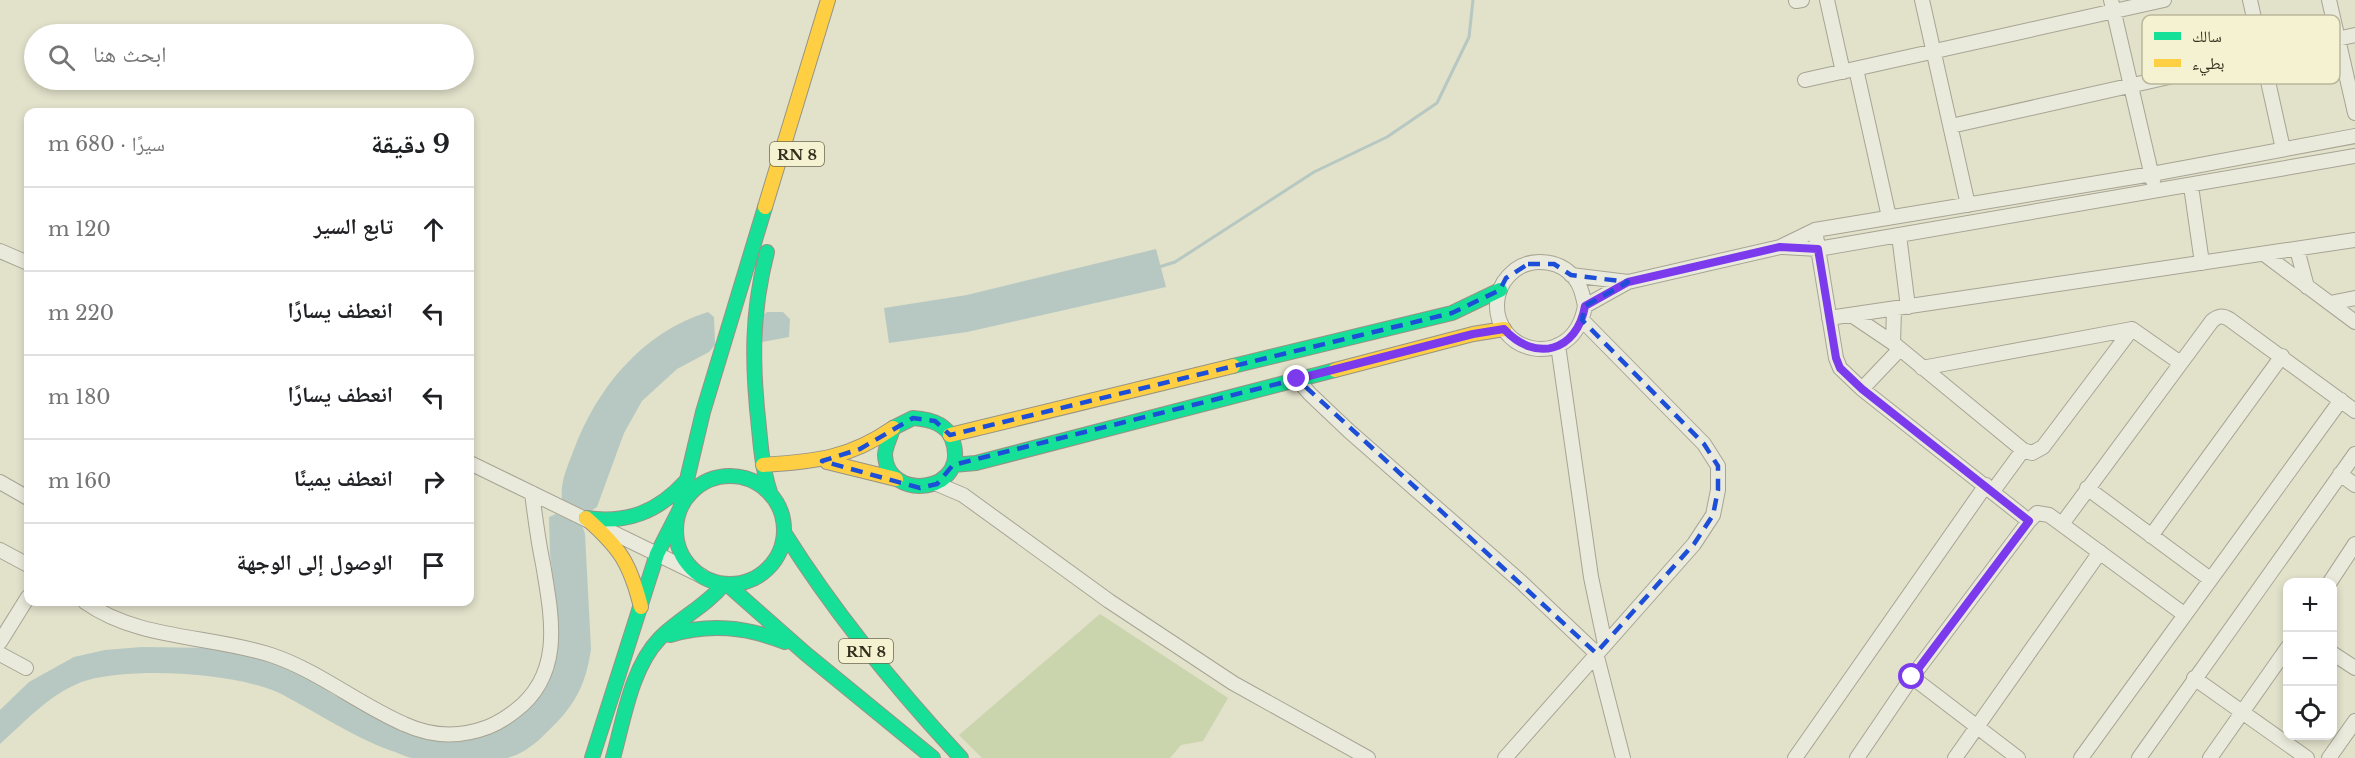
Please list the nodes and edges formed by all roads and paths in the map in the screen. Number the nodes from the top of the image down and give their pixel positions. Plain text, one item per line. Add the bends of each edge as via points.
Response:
1 (828, 0) edge
2 (1827, 0) edge
3 (1922, 0) edge
4 (2164, 0) edge
5 (2250, 0) edge
6 (2329, 0) edge
7 (2113, 6) edge
8 (2253, 15) edge
9 (2332, 15) edge
10 (2355, 35) edge
11 (2340, 38) edge
12 (2340, 51) edge
13 (1934, 52) junction
14 (1849, 70) junction
15 (1805, 80) dead end
16 (2142, 83) edge
17 (2268, 84) edge
18 (2131, 86) junction
19 (2355, 113) edge
20 (1951, 126) junction
21 (2355, 136) edge
22 (2283, 149) junction
23 (2355, 156) edge
24 (2152, 174) junction
25 (2190, 186) junction
26 (2156, 192) junction
27 (1968, 205) junction
28 (1889, 217) junction
29 (1815, 230) junction
30 (1899, 235) junction
31 (772, 236) dead end
32 (2355, 240) edge
33 (1780, 247) junction
34 (1818, 249) junction
35 (2297, 249) junction
36 (0, 250) edge
37 (2264, 254) junction
38 (24, 261) edge
39 (2202, 263) junction
40 (1571, 274) junction
41 (1628, 282) junction
42 (2307, 286) junction
43 (1500, 290) junction
44 (2355, 298) edge
45 (2330, 303) junction
46 (1908, 307) junction
47 (1894, 309) junction
48 (1583, 313) junction
49 (1853, 316) junction
50 (1829, 318) junction
51 (2355, 322) edge
52 (1504, 329) junction
53 (2132, 329) junction
54 (1558, 345) junction
55 (1896, 346) junction
56 (2282, 356) junction
57 (2179, 362) junction
58 (1922, 368) junction
59 (1297, 379) junction
60 (1862, 389) junction
61 (2341, 400) junction
62 (2355, 411) edge
63 (893, 428) junction
64 (950, 435) junction
65 (2023, 450) junction
66 (2355, 454) edge
67 (822, 461) junction
68 (474, 465) edge
69 (763, 465) junction
70 (953, 465) junction
71 (2340, 474) junction
72 (896, 479) junction
73 (686, 481) junction
74 (0, 482) edge
75 (937, 484) junction
76 (2355, 485) edge
77 (1989, 488) junction
78 (2087, 488) junction
79 (532, 492) junction
80 (770, 492) junction
81 (24, 496) edge
82 (680, 509) junction
83 (586, 518) junction
84 (2029, 521) junction
85 (2062, 524) junction
86 (785, 534) junction
87 (2151, 536) junction
88 (2355, 544) edge
89 (0, 550) edge
90 (2100, 552) junction
91 (657, 554) junction
92 (24, 563) edge
93 (702, 576) junction
94 (2333, 578) edge
95 (2210, 579) junction
96 (726, 584) junction
97 (24, 603) edge
98 (91, 606) edge
99 (641, 608) junction
100 (2185, 615) junction
101 (659, 638) junction
102 (0, 642) edge
103 (1601, 648) junction
104 (0, 654) edge
105 (806, 654) junction
106 (2283, 654) edge
107 (2337, 656) edge
108 (26, 668) dead end
109 (2355, 668) edge
110 (1912, 677) junction
111 (2194, 678) junction
112 (2241, 712) junction
113 (2355, 721) edge
114 (1977, 727) junction
115 (592, 758) edge
116 (613, 758) edge
117 (933, 758) edge
118 (961, 758) edge
119 (1368, 758) edge
120 (1505, 758) edge
121 (1623, 758) edge
122 (1795, 758) edge
123 (1857, 758) edge
124 (1955, 758) edge
125 (2018, 758) edge
126 (2081, 758) edge
127 (2139, 758) edge
128 (2210, 758) edge
129 (2307, 758) edge
130 (2329, 758) edge

1 - 73 main road, RN 8 via 734,305
2 - 14 street
3 - 13 street
4 - 7 street
5 - 8 street
6 - 9 street
7 - 13 street
7 - 18 street
10 - 11 street
12 - 19 street
13 - 14 street
13 - 20 street
14 - 15 street
14 - 28 street
16 - 18 street
17 - 22 street
18 - 20 street
18 - 24 street
20 - 27 street
21 - 22 street
22 - 24 street
23 - 25 street
24 - 26 street
24 - 27 street
25 - 26 street
25 - 39 street
26 - 30 street
27 - 28 street
28 - 29 street
29 - 33 street
29 - 34 street
30 - 34 street
30 - 46 street
31 - 69 main road via 754,310 751,364
32 - 35 street
33 - 34 street
33 - 41 street
34 - 50 street
35 - 37 street
35 - 42 street
36 - 38 street
37 - 39 street
37 - 42 street
39 - 46 street
40 - 41 street
40 - 43 street via 1554,264 1528,264 1506,278
40 - 48 street via 1582,292
41 - 48 street
42 - 45 street
43 - 52 street via 1498,316
43 - 64 main road via 1452,314
44 - 45 street
45 - 51 street
46 - 47 street
47 - 49 street
47 - 55 street
48 - 54 street via 1576,332
48 - 103 street via 1704,444 1718,466 1713,515 1694,544
49 - 50 street
49 - 55 street
50 - 60 street via 1840,368
52 - 54 street via 1525,346 1539,349
52 - 59 main road
53 - 57 street
53 - 58 street
53 - 65 street via 2043,447 2032,453
54 - 103 street
55 - 58 street
55 - 60 street
56 - 57 street via 2223,316 2212,321
56 - 61 street
56 - 87 street
57 - 78 street
58 - 65 street
59 - 70 main road via 987,460
59 - 103 street via 1358,438
60 - 77 street
61 - 62 street
61 - 95 street
63 - 64 main road via 913,418 924,418 935,421
63 - 67 main road via 860,449
63 - 72 main road via 885,460
64 - 70 main road
65 - 77 street
66 - 71 street
67 - 69 main road
67 - 72 main road
68 - 79 street
69 - 80 main road
70 - 75 main road
71 - 76 street
71 - 111 street
72 - 75 main road via 920,488
73 - 82 main road, RN 8
73 - 83 main road via 667,502 642,516 614,521
74 - 81 street
75 - 119 street via 972,501 1109,601 1233,683
77 - 84 street
77 - 122 street
78 - 85 street
78 - 87 street
79 - 83 street
79 - 98 street via 549,595 552,633 547,667 532,696 521,706 498,723 460,736 405,725 325,679 270,654 140,629
80 - 82 main road via 743,477 720,477 699,485
80 - 86 main road via 782,512
82 - 91 main road
82 - 93 main road via 678,547
83 - 91 street
83 - 99 main road via 617,546 628,563
84 - 85 street via 2041,512
84 - 110 street
85 - 90 street
86 - 96 main road via 773,565 745,583
86 - 118 main road, RN 8 via 830,605 864,649
87 - 95 street
88 - 94 street
89 - 92 street
90 - 100 street
90 - 114 street
91 - 93 street
91 - 99 main road
93 - 96 main road
95 - 100 street
96 - 101 main road
96 - 105 main road, RN 8
97 - 102 street
99 - 115 main road
100 - 126 street
101 - 105 main road via 691,629 724,626 767,634
101 - 116 main road via 640,669
103 - 120 street
103 - 121 street
104 - 108 street
105 - 117 main road, RN 8
106 - 112 street
107 - 109 street
110 - 114 street
110 - 123 street
111 - 112 street
111 - 127 street
112 - 128 street
112 - 129 street
113 - 130 street
114 - 124 street
114 - 125 street

